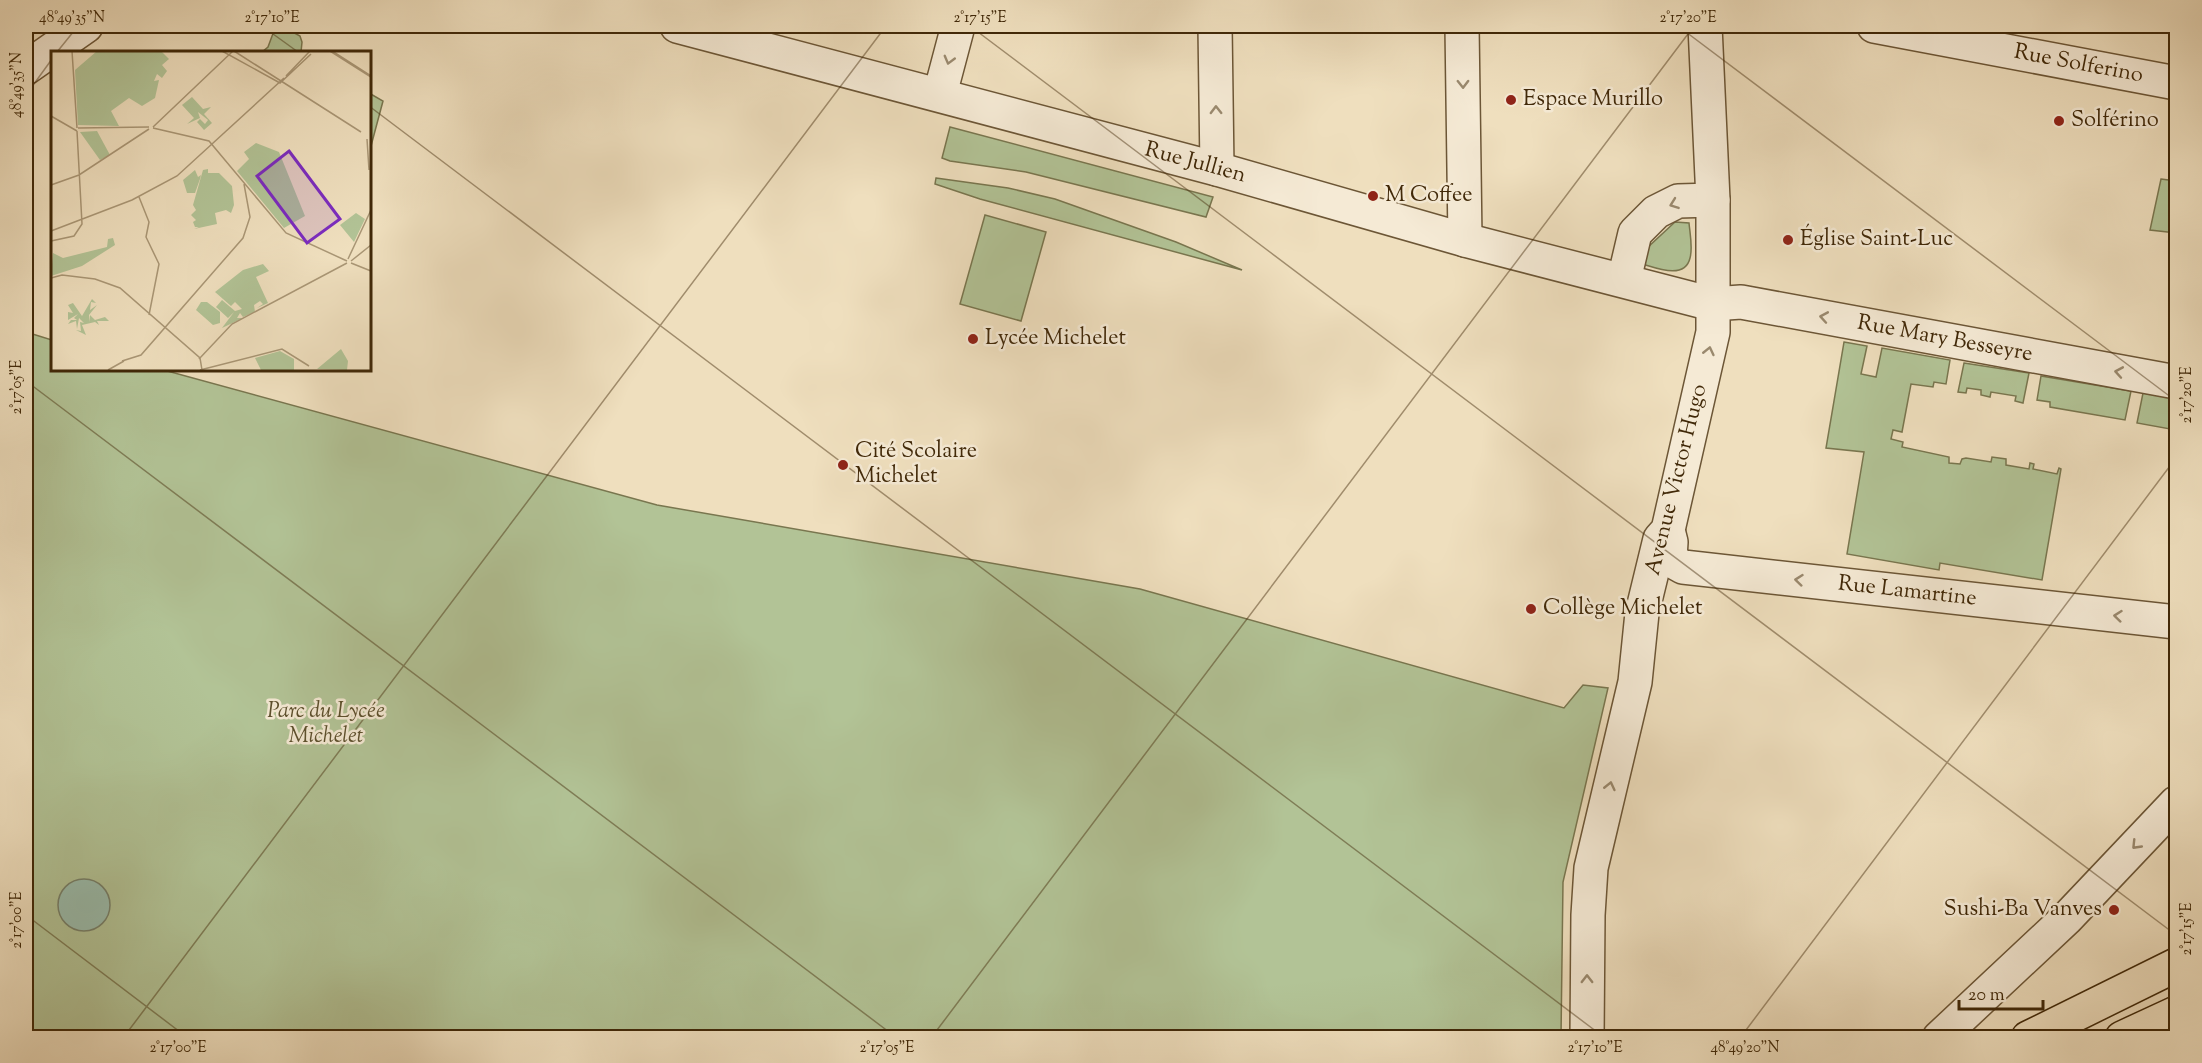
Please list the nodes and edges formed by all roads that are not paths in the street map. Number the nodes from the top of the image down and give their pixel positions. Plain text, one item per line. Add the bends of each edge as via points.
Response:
1 (86, 26) edge
2 (676, 26) edge
3 (958, 26) edge
4 (1215, 26) edge
5 (1462, 26) edge
6 (1705, 26) edge
7 (1874, 26) edge
8 (734, 33) edge
9 (26, 68) edge
10 (2176, 84) edge
11 (940, 94) junction
12 (1217, 169) junction
13 (1713, 200) junction
14 (1465, 240) junction
15 (1624, 280) junction
16 (1712, 304) junction
17 (2176, 382) edge
18 (1668, 530) junction
19 (2176, 622) edge
20 (2176, 803) edge
21 (2176, 965) edge
22 (2176, 1012) edge
23 (1587, 1038) edge
24 (1940, 1038) edge
25 (2028, 1038) edge
26 (2122, 1038) edge

1 - 9 street
2 - 8 street, Rue Jullien
3 -> 11 street
12 -> 4 street
5 -> 14 street
6 - 13 street, Avenue Victor Hugo
7 - 10 street, Rue Solferino
8 - 11 street, Rue Jullien
11 - 12 street, Rue Jullien
12 - 14 street, Rue Jullien
13 -> 15 street via 1678,201 1656,212 1635,233
13 - 16 street, Avenue Victor Hugo
14 - 15 street, Rue Jullien
15 - 16 street, Rue Jullien
17 -> 16 street, Rue Mary Besseyre via 1756,304
18 -> 16 street, Avenue Victor Hugo via 1713,332
19 -> 18 street, Rue Lamartine via 1683,567 1670,558
23 -> 18 street, Avenue Victor Hugo via 1591,868 1635,682 1642,613 1660,538
20 -> 24 street via 2067,918
21 - 25 main road
22 - 26 main road

